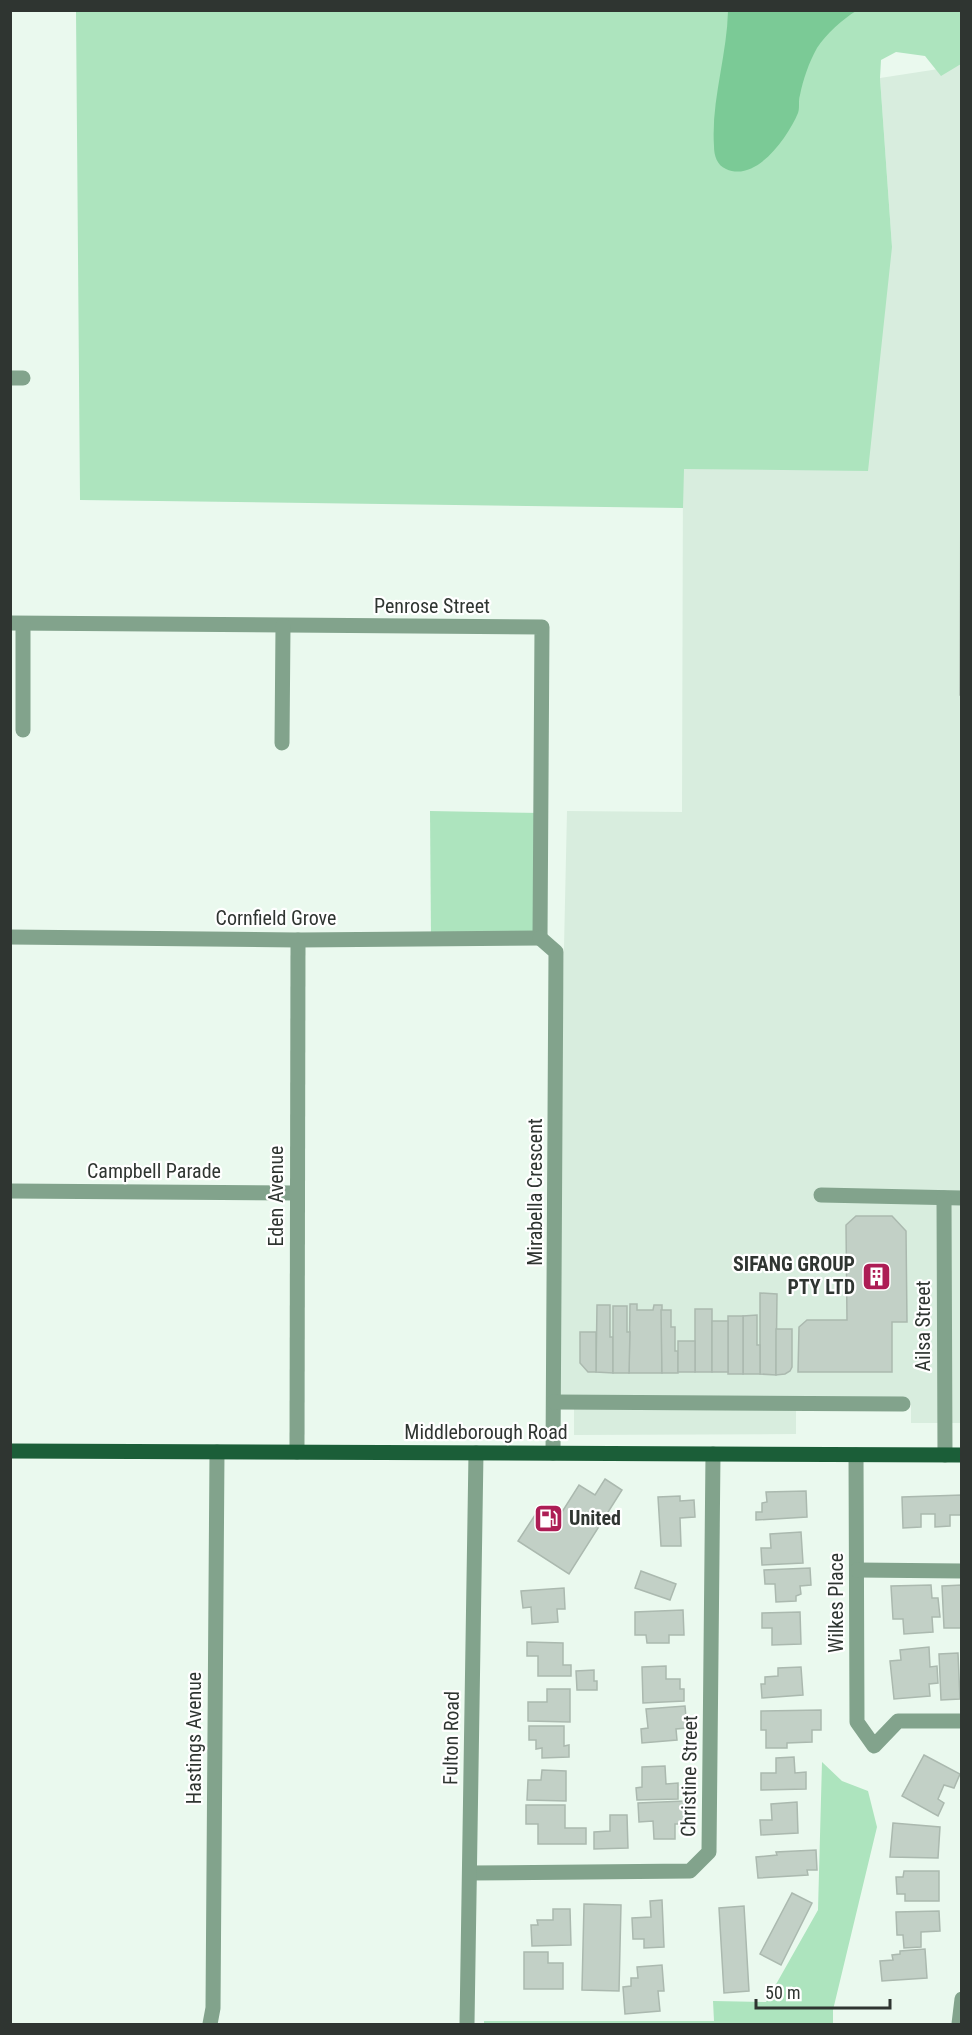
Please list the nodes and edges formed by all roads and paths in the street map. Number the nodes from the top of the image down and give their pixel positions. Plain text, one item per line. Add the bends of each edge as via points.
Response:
1 (17, 624) edge
2 (283, 626) junction
3 (23, 730) dead end
4 (282, 743) dead end
5 (10, 937) edge
6 (540, 938) junction
7 (298, 940) junction
8 (10, 1191) edge
9 (297, 1193) junction
10 (820, 1195) dead end
11 (944, 1198) junction
12 (962, 1198) edge
13 (554, 1402) junction
14 (903, 1404) dead end
15 (10, 1451) edge
16 (217, 1452) junction
17 (297, 1452) junction
18 (476, 1453) junction
19 (553, 1453) junction
20 (713, 1454) junction
21 (856, 1455) junction
22 (945, 1455) junction
23 (962, 1455) edge
24 (857, 1570) junction
25 (962, 1571) edge
26 (962, 1721) edge
27 (470, 1873) junction
28 (962, 1999) edge
29 (210, 2025) edge
30 (466, 2025) edge
31 (959, 2025) edge

1 - 2 street, Penrose Street
1 - 3 street
2 - 4 street
2 - 6 street, Penrose Street via 542,627
5 - 7 street, Cornfield Grove
6 - 7 street, Cornfield Grove
6 - 13 street, Mirabella Crescent via 556,952
7 - 9 street, Eden Avenue
8 - 9 street, Campbell Parade
9 - 17 street, Eden Avenue
10 - 11 street
11 - 12 street
11 - 22 street, Ailsa Street
13 - 14 street
13 - 19 street, Mirabella Crescent
15 - 16 main road, Middleborough Road
16 - 17 main road, Middleborough Road
16 - 29 street, Hastings Avenue
17 - 18 main road, Middleborough Road
18 - 19 main road, Middleborough Road
18 - 27 street, Fulton Road
19 - 20 main road, Middleborough Road
20 - 21 main road, Middleborough Road
20 - 27 street, Christine Street via 709,1852 690,1870
21 - 22 main road, Middleborough Road
21 - 24 street, Wilkes Place
22 - 23 main road, Middleborough Road
24 - 25 street
24 - 26 street, Wilkes Place via 857,1722 874,1746 898,1721
27 - 30 street, Fulton Road
28 - 31 street

